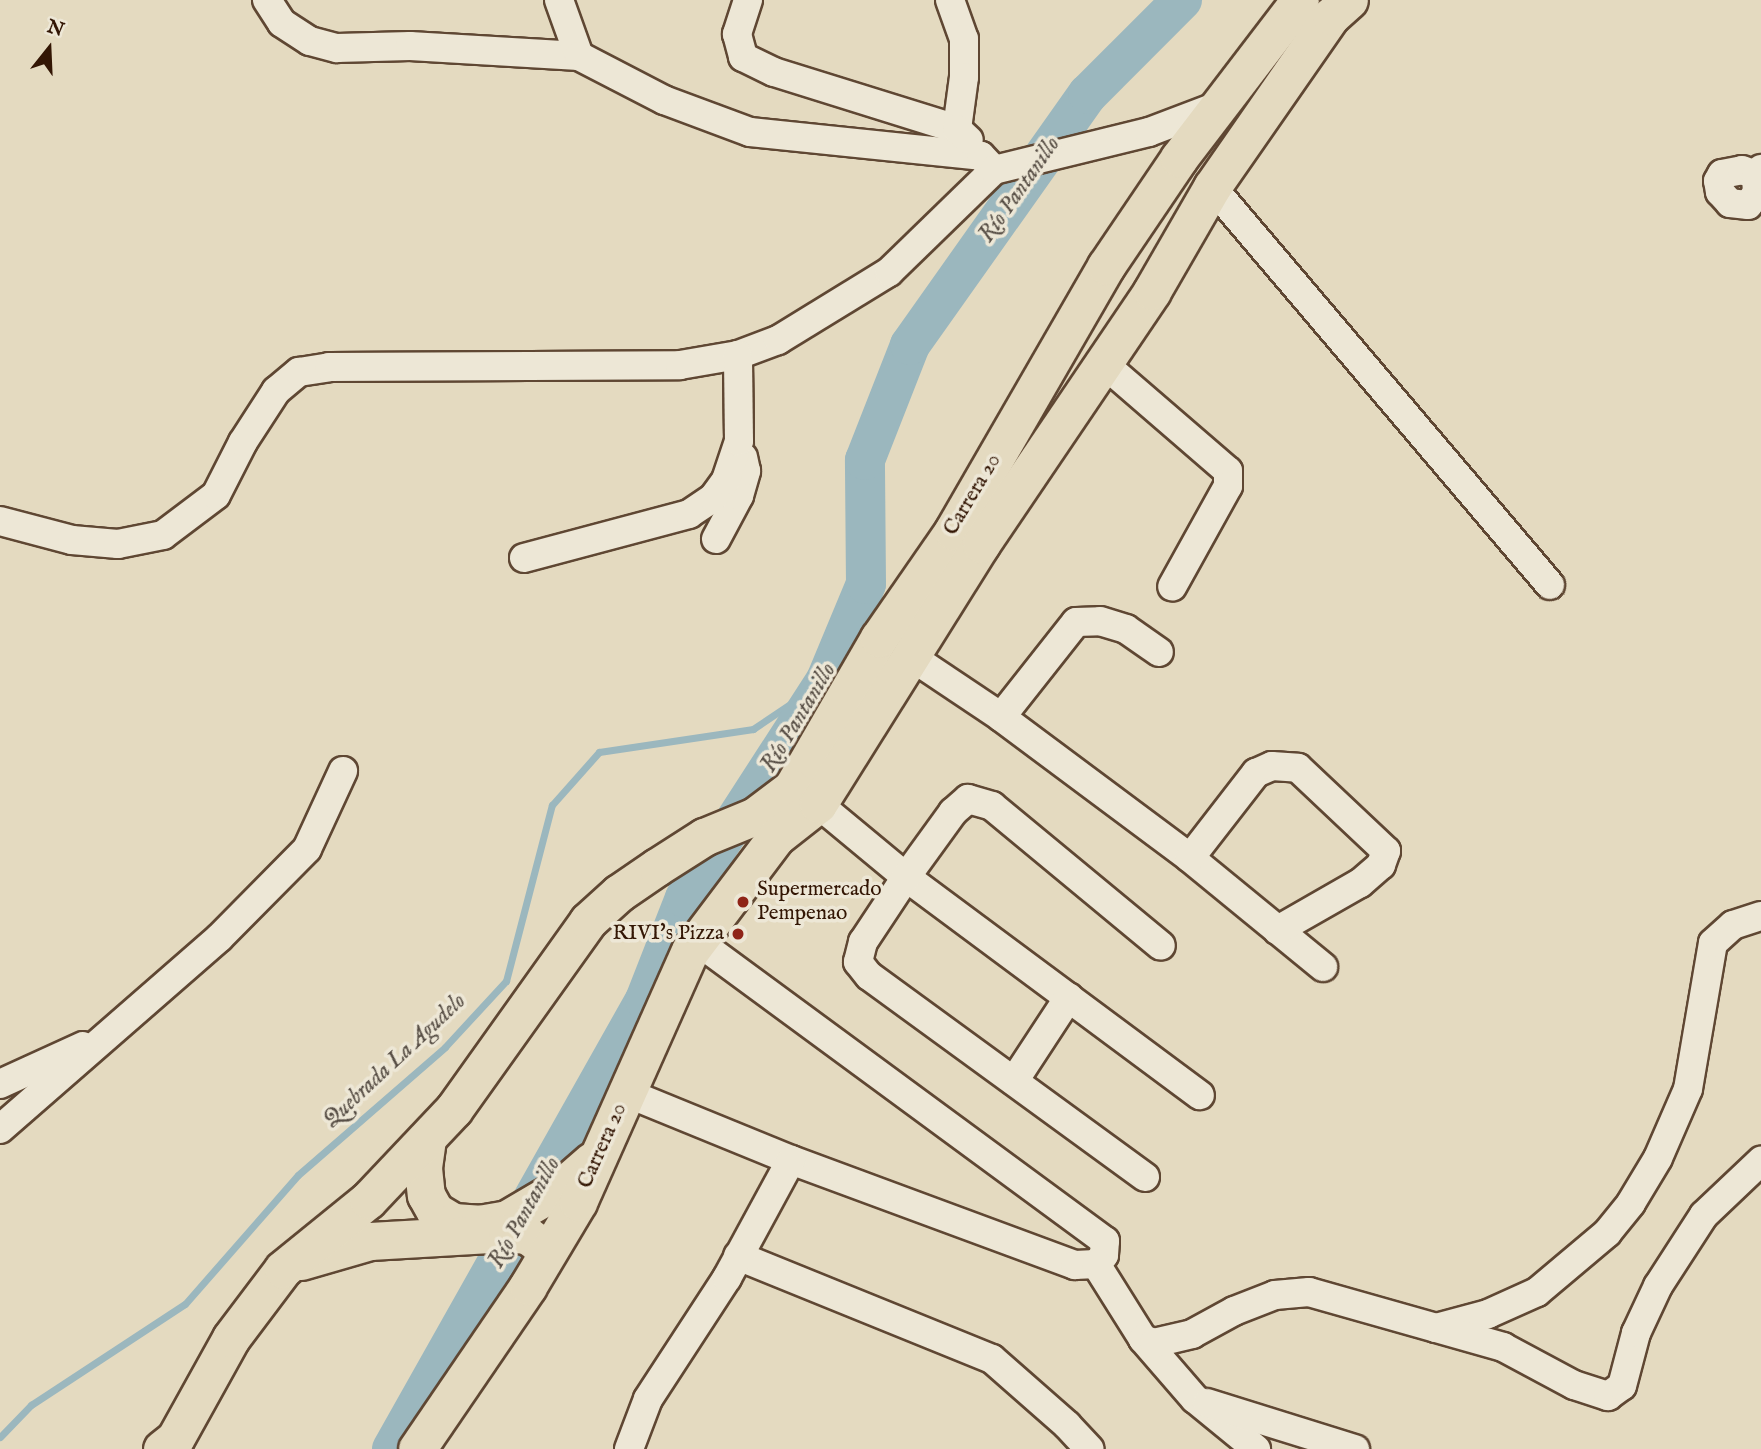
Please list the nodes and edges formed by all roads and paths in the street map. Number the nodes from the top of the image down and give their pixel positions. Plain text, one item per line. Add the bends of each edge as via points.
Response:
1 (267, 0) edge
2 (748, 0) edge
3 (950, 0) edge
4 (1300, 0) edge
5 (1349, 0) edge
6 (566, 7) edge
7 (579, 56) junction
8 (1220, 105) junction
9 (957, 129) junction
10 (995, 164) junction
11 (1212, 187) junction
12 (738, 355) junction
13 (1103, 363) junction
14 (739, 441) junction
15 (0, 521) edge
16 (716, 539) dead end
17 (524, 558) dead end
18 (1550, 585) dead end
19 (1172, 587) dead end
20 (1159, 652) dead end
21 (910, 656) junction
22 (1001, 717) junction
23 (343, 771) dead end
24 (805, 796) junction
25 (766, 826) junction
26 (1190, 858) junction
27 (906, 877) junction
28 (1761, 916) edge
29 (1278, 930) junction
30 (697, 941) junction
31 (1161, 946) dead end
32 (1323, 967) dead end
33 (1069, 997) junction
34 (106, 1036) junction
35 (1014, 1082) junction
36 (0, 1084) edge
37 (627, 1093) junction
38 (1200, 1095) dead end
39 (0, 1129) edge
40 (427, 1139) junction
41 (598, 1156) junction
42 (791, 1160) junction
43 (1761, 1161) edge
44 (1145, 1177) dead end
45 (521, 1216) junction
46 (545, 1256) junction
47 (738, 1256) junction
48 (1096, 1264) junction
49 (283, 1269) junction
50 (1436, 1328) junction
51 (1143, 1339) junction
52 (1195, 1399) junction
53 (162, 1449) edge
54 (416, 1449) edge
55 (629, 1449) edge
56 (1089, 1449) edge
57 (1256, 1449) edge
58 (1355, 1449) edge

1 - 7 street via 282,23 310,41 337,48 423,47
2 - 9 street via 737,34 743,57 774,72
3 - 9 street via 964,39
4 - 8 main road, Carrera 20
5 - 11 main road, Carrera 20 via 1331,16
6 - 7 street
7 - 10 street via 664,100 750,132
8 - 10 street via 1149,132
8 - 24 main road, Carrera 20 via 1106,266 953,531 879,638
9 - 10 street
10 - 12 street via 889,272 778,340
11 - 13 main road, Carrera 20 via 1152,291
11 - 18 street
12 - 14 street
12 - 15 street via 680,365 329,367 299,372 276,391 216,495 163,535 118,544 84,541
13 - 19 street via 1228,471 1228,486
13 - 21 main road, Carrera 20
14 - 16 street via 746,471 739,496
14 - 17 street via 726,480 713,498 689,514
20 - 22 street via 1126,629 1100,621 1076,622
21 - 22 street
21 - 24 main road, Carrera 20
22 - 26 street
23 - 34 street via 307,849 219,938
24 - 25 main road, Carrera 20
24 - 27 street
25 - 30 main road, Carrera 20
25 - 40 main road via 704,837 619,893 588,921 454,1109
26 - 29 street
26 - 29 street via 1256,773 1272,766 1298,768 1386,850 1381,865 1360,883
27 - 31 street via 953,812 968,799 992,806
27 - 33 street
27 - 35 street via 863,942 858,962 869,976
28 - 50 street via 1733,925 1713,943 1688,1089 1658,1158 1631,1203 1607,1233 1537,1292 1488,1314
29 - 32 street
30 - 37 main road, Carrera 20
30 - 48 street via 1105,1241 1104,1255
33 - 35 street
33 - 38 street
34 - 36 street
34 - 39 street
35 - 44 street
37 - 41 main road, Carrera 20
37 - 42 street
40 - 45 main road via 426,1195 435,1211 453,1222 479,1224
40 - 49 main road via 368,1200
41 - 45 main road
41 - 46 main road, Carrera 20 via 578,1202
42 - 47 street
42 - 48 street via 1075,1265
43 - 50 street via 1704,1215 1658,1286 1616,1393 1591,1393 1503,1346
45 - 46 main road via 527,1235
45 - 49 main road via 370,1241
46 - 54 main road, Carrera 20
47 - 55 street via 649,1399
47 - 56 street via 992,1359
48 - 51 street
49 - 53 main road via 231,1338 175,1438
50 - 51 street via 1309,1293 1275,1295 1192,1334 1154,1343
51 - 52 street
52 - 57 street
52 - 58 street

